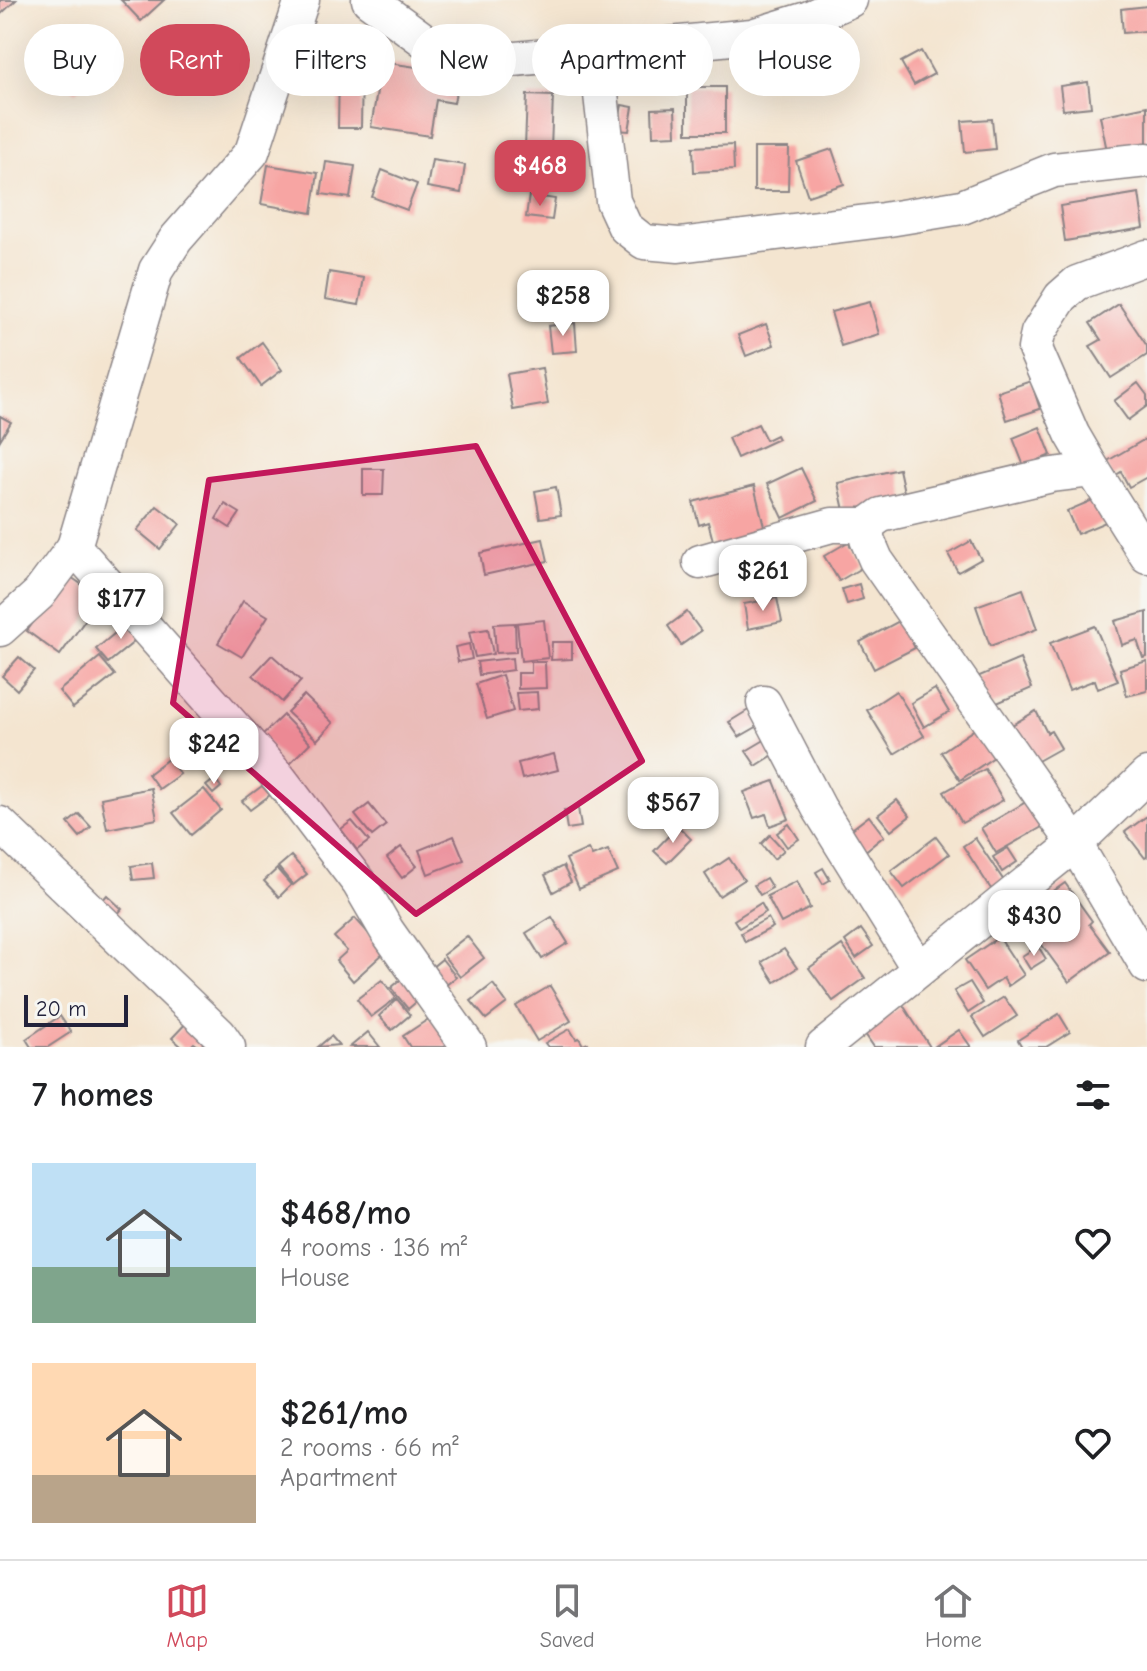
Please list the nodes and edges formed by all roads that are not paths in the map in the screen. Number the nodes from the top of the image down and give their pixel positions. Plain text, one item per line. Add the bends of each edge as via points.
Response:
1 (302, 0) edge
2 (369, 0) edge
3 (850, 0) edge
4 (713, 40) edge
5 (532, 57) edge
6 (601, 96) edge
7 (1147, 160) edge
8 (1147, 257) edge
9 (1093, 470) junction
10 (867, 525) junction
11 (74, 547) junction
12 (1147, 556) edge
13 (700, 562) dead end
14 (0, 629) edge
15 (764, 703) dead end
16 (1147, 775) edge
17 (0, 824) edge
18 (1075, 844) junction
19 (1147, 966) edge
20 (919, 969) junction
21 (228, 1047) edge
22 (469, 1047) edge
23 (823, 1047) edge

1 - 11 street via 252,152 176,239 156,270
2 - 5 street via 432,46 484,62
3 - 4 street via 752,36
6 - 7 street via 613,201 625,227 644,242 679,245 883,220 962,207 1054,170
8 - 9 street via 1077,283 1061,297 1038,333 1035,349
9 - 10 street via 881,515
9 - 12 street
10 - 13 street via 832,525
10 - 18 street via 876,560
11 - 14 street via 39,594
11 - 22 street via 279,778 359,883
15 - 20 street via 819,808
16 - 18 street
17 - 21 street
18 - 19 street
18 - 20 street
20 - 23 street

